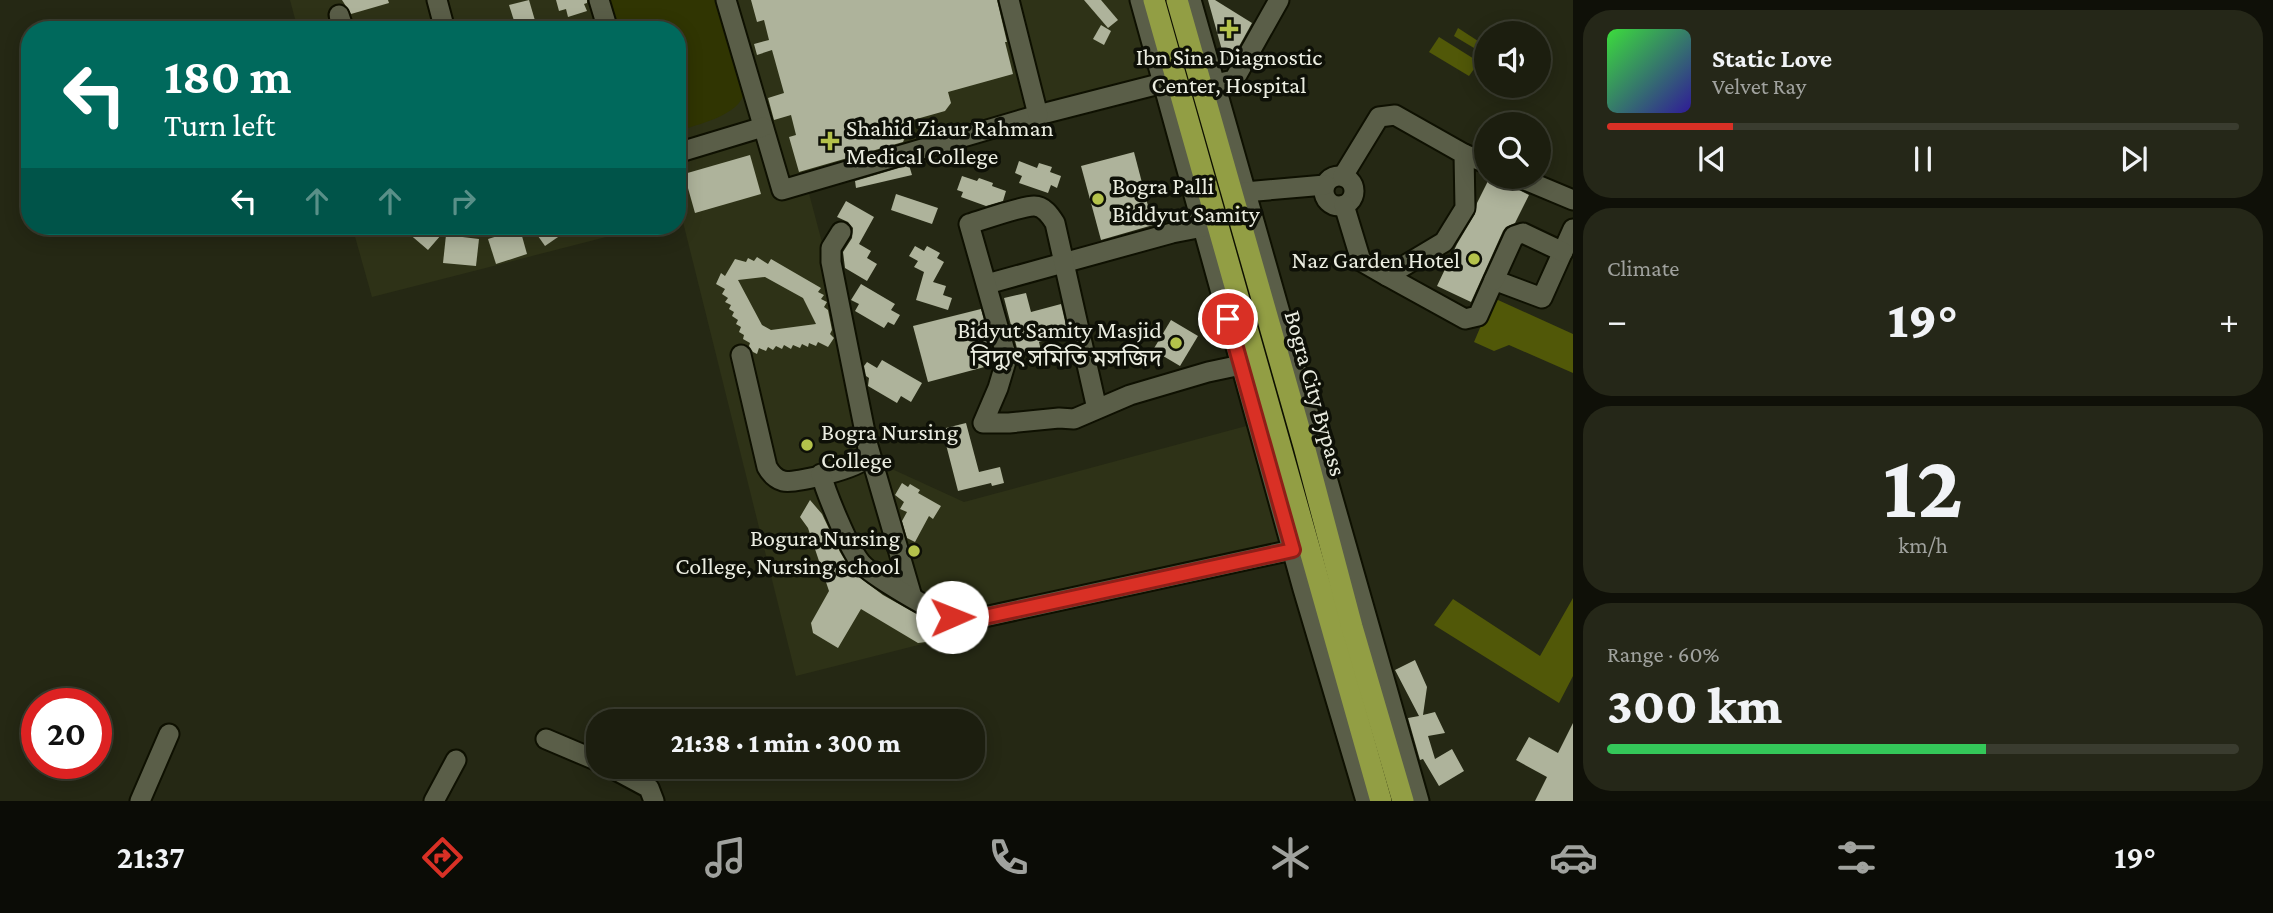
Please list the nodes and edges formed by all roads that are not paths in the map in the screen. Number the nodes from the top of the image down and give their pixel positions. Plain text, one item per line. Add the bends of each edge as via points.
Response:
1 (437, 0) edge
2 (599, 0) edge
3 (726, 0) edge
4 (1009, 0) edge
5 (1140, 0) edge
6 (1154, 0) edge
7 (1177, 0) edge
8 (1191, 0) edge
9 (1279, 0) edge
10 (443, 21) edge
11 (605, 21) edge
12 (1163, 83) junction
13 (1214, 85) junction
14 (1038, 115) junction
15 (763, 127) junction
16 (686, 150) edge
17 (1464, 154) junction
18 (1474, 158) edge
19 (1331, 185) junction
20 (1547, 189) edge
21 (1246, 197) junction
22 (1573, 200) edge
23 (1345, 205) junction
24 (1203, 227) junction
25 (1573, 229) edge
26 (841, 232) dead end
27 (1563, 252) junction
28 (1064, 263) junction
29 (1387, 276) junction
30 (1494, 280) junction
31 (987, 284) junction
32 (741, 355) dead end
33 (1241, 365) junction
34 (1097, 409) junction
35 (868, 446) junction
36 (821, 474) junction
37 (1293, 550) junction
38 (912, 597) junction
39 (169, 734) dead end
40 (546, 739) dead end
41 (586, 756) edge
42 (456, 760) dead end
43 (632, 779) edge
44 (140, 801) edge
45 (434, 801) edge
46 (654, 801) edge
47 (1366, 801) edge
48 (1381, 801) edge
49 (1403, 801) edge
50 (1419, 801) edge

1 - 10 street
2 - 11 street
3 - 15 street
4 - 14 street
5 - 12 street
6 - 48 highway, Bogra City Bypass
7 - 49 highway, Bogra City Bypass
8 - 13 street
9 - 13 street via 1234,80
12 - 14 street
12 - 24 street
13 - 21 street
14 - 15 street via 782,190
15 - 16 street
17 - 18 street
17 - 19 street via 1395,115 1379,117
17 - 29 street via 1465,208 1444,242
19 - 21 street
19 - 23 street via 1330,203
19 - 23 street via 1351,181 1352,199
20 - 22 street
21 - 50 street
23 - 29 street via 1361,261
24 - 28 street
24 - 33 street
25 - 27 street
26 - 35 street via 831,248 831,262
27 - 30 street via 1542,298
27 - 30 street via 1523,233 1514,236
28 - 31 street
28 - 31 street via 1050,216 1038,207 1024,208 969,224
28 - 34 street
29 - 30 street via 1465,319 1478,316
31 - 34 street via 1007,358 983,423 1074,419
32 - 36 street via 770,473 788,481
33 - 34 street via 1130,395
33 - 37 street
35 - 36 street via 860,464
35 - 38 street
36 - 38 street via 858,560
37 - 38 street via 975,619 947,616
37 - 47 street
39 - 44 street
40 - 41 street
42 - 45 street
43 - 46 street via 649,788

